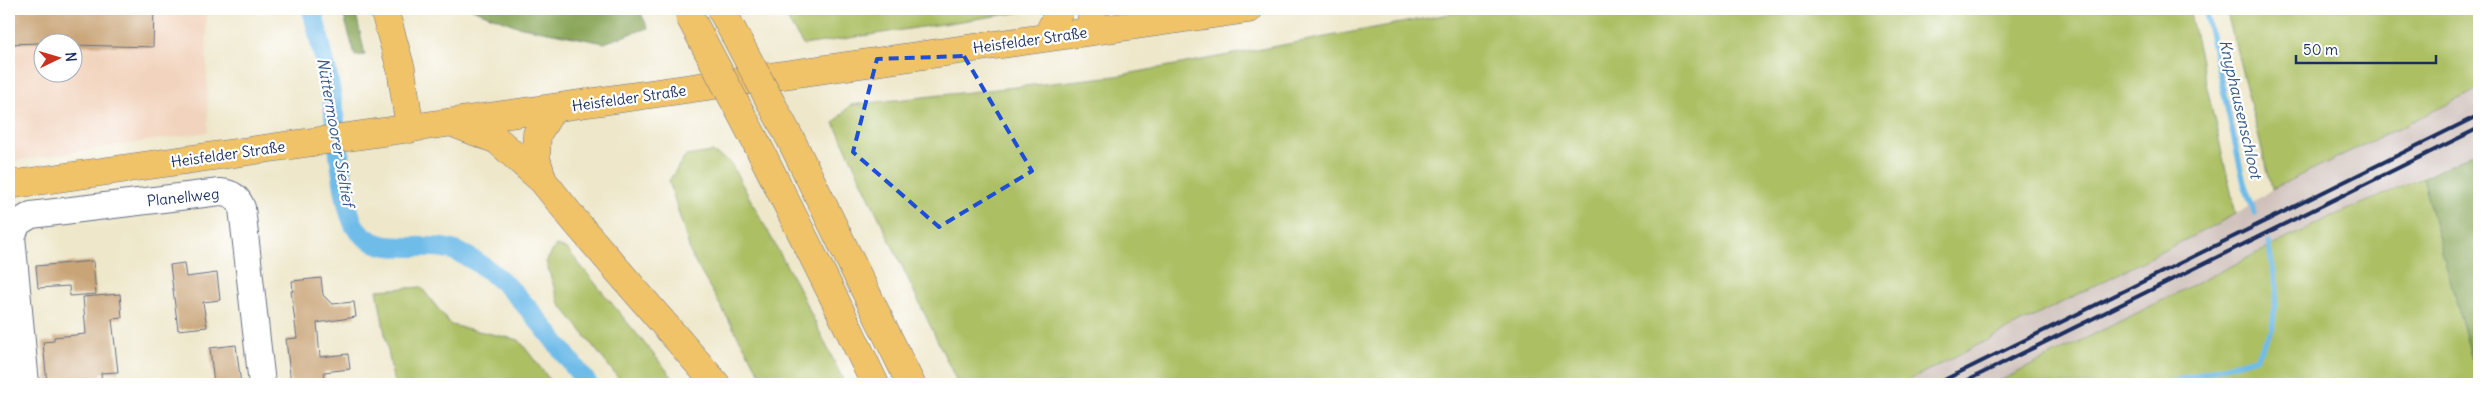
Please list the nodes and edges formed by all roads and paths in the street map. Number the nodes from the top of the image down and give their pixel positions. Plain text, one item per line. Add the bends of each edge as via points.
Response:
1 (384, 9) edge
2 (721, 9) edge
3 (1060, 9) edge
4 (1249, 9) edge
5 (688, 12) edge
6 (1155, 14) edge
7 (1091, 20) edge
8 (1047, 37) junction
9 (552, 110) junction
10 (453, 123) junction
11 (410, 129) junction
12 (543, 181) junction
13 (9, 185) edge
14 (26, 384) edge
15 (262, 384) edge
16 (716, 384) edge
17 (875, 384) edge
18 (911, 384) edge

1 - 11 main road via 401,69
2 - 18 main road, bridge via 792,142
3 - 8 main road
4 - 6 main road, Heisfelder Straße
5 - 17 main road, bridge
6 - 7 main road, Heisfelder Straße
7 - 8 main road, Heisfelder Straße
8 - 9 main road, Heisfelder Straße
9 - 10 main road, Heisfelder Straße
9 - 12 main road via 537,134 536,158
10 - 11 main road, Heisfelder Straße
10 - 12 main road via 497,140
11 - 13 main road, Heisfelder Straße
12 - 16 main road
14 - 15 street, Planellweg via 12,237 18,223 30,216 220,192 233,195 242,208

